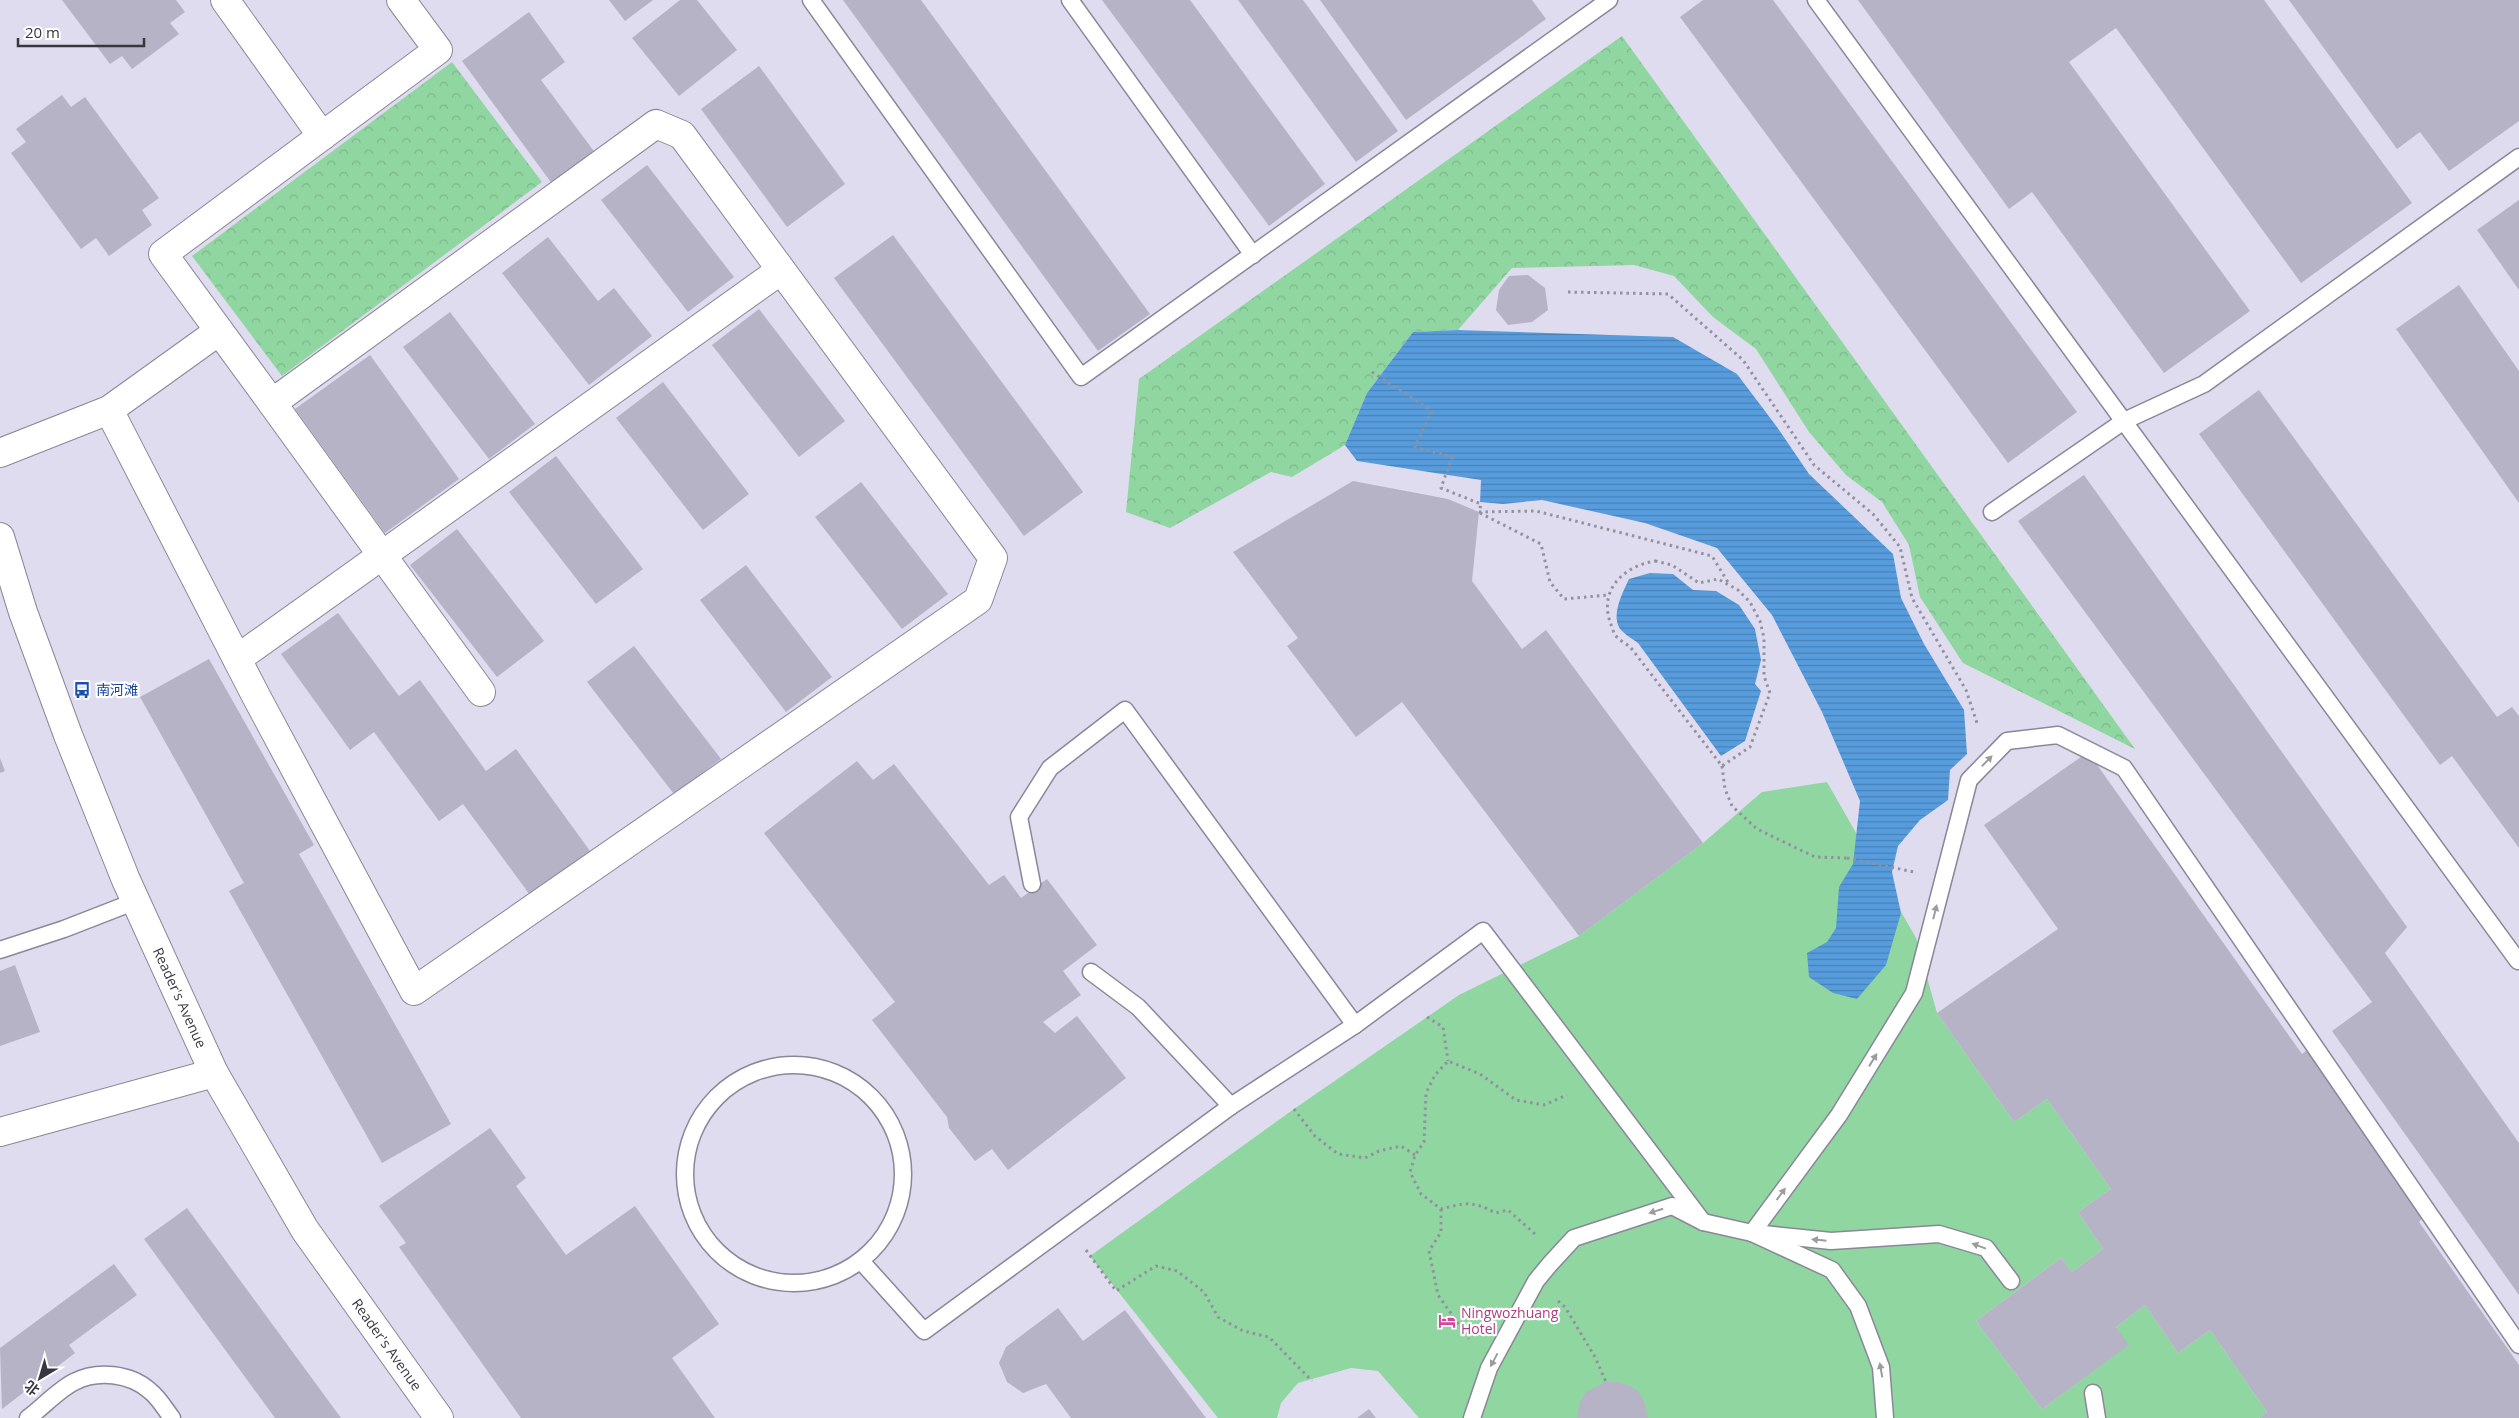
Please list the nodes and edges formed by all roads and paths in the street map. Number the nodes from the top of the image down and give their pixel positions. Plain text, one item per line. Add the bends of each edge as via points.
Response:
1 (225, 0) edge
2 (401, 0) edge
3 (811, 0) edge
4 (1070, 0) edge
5 (1609, 0) edge
6 (1816, 0) edge
7 (322, 136) junction
8 (2519, 157) edge
9 (1252, 255) junction
10 (781, 270) junction
11 (1568, 292) dead end
12 (220, 330) junction
13 (1372, 372) dead end
14 (272, 403) junction
15 (108, 410) junction
16 (2124, 421) junction
17 (0, 452) edge
18 (1479, 512) junction
19 (1992, 512) dead end
20 (0, 537) edge
21 (382, 555) junction
22 (1730, 585) junction
23 (1608, 595) junction
24 (237, 659) junction
25 (481, 692) dead end
26 (1988, 760) junction
27 (1722, 766) junction
28 (1915, 872) dead end
29 (1032, 884) dead end
30 (136, 901) junction
31 (0, 950) edge
32 (2518, 961) edge
33 (1091, 972) dead end
34 (1427, 1017) dead end
35 (1355, 1025) junction
36 (1448, 1062) junction
37 (214, 1073) junction
38 (1603, 1089) junction
39 (1231, 1106) junction
40 (1294, 1109) dead end
41 (0, 1132) edge
42 (1415, 1155) junction
43 (1441, 1209) junction
44 (1703, 1222) junction
45 (1067, 1226) junction
46 (1752, 1233) junction
47 (861, 1261) junction
48 (1550, 1264) junction
49 (1536, 1281) junction
50 (2011, 1281) dead end
51 (2519, 1345) edge
52 (1490, 1368) junction
53 (1312, 1381) dead end
54 (1606, 1382) dead end
55 (2093, 1393) dead end
56 (28, 1418) edge
57 (172, 1418) edge
58 (439, 1418) edge
59 (1472, 1418) edge
60 (1885, 1418) edge
61 (2097, 1418) edge

1 - 7 street
2 - 7 street via 438,50
3 - 9 lane via 1081,377
4 - 9 lane
5 - 9 lane
6 - 16 lane
7 - 12 street via 163,254
8 - 16 lane via 2204,384
10 - 14 street via 682,135 656,124
10 - 21 street
10 - 24 street via 993,558 978,600 414,991
11 - 26 path via 1668,294 1743,360 1814,465 1873,514 1900,547 1912,598 1966,690
12 - 14 street
12 - 15 street
13 - 18 path via 1432,411 1415,447 1452,458 1441,488 1481,504
14 - 21 street
15 - 17 street
15 - 24 street
16 - 19 lane
16 - 32 lane
18 - 22 path via 1536,511 1712,556
18 - 23 path via 1541,544 1550,582 1564,599
20 - 30 street, Reader's Avenue via 23,612 68,735
21 - 24 street
21 - 25 street
22 - 23 path via 1718,580 1700,583 1672,565 1655,561 1638,564 1620,575
22 - 27 path via 1750,602 1760,621 1764,638 1764,676 1770,693 1750,747
23 - 27 path via 1608,615 1615,636 1632,648
46 -> 26 lane via 1839,1115 1914,993 1969,780
26 - 51 lane via 2007,740 2058,735 2124,768
27 - 28 path via 1724,789 1732,806 1757,829 1815,857 1846,858
29 - 35 lane via 1019,817 1050,768 1125,710
30 - 31 lane
30 - 37 street, Reader's Avenue
33 - 39 lane via 1138,1007
34 - 36 path via 1443,1027
35 - 38 lane via 1484,931
35 - 39 lane
36 - 38 path via 1480,1074 1516,1100 1544,1105 1568,1095
36 - 42 path via 1435,1075 1426,1093 1424,1142
37 - 41 street
37 - 58 street, Reader's Avenue via 305,1230
38 - 44 lane
39 - 45 lane
40 - 42 path via 1315,1136 1338,1154 1365,1158 1401,1146
42 - 43 path via 1410,1172 1421,1194
43 - 48 path via 1478,1203 1495,1212 1508,1210 1534,1230
43 - 52 path via 1441,1232 1429,1251 1438,1295
44 - 46 lane
44 -> 48 lane via 1672,1206 1574,1238
45 - 47 lane via 924,1331
45 - 53 path via 1116,1291 1156,1266 1177,1270 1204,1292 1218,1317 1243,1331 1269,1337
50 -> 46 lane via 1986,1248 1939,1234 1831,1241
60 -> 46 lane via 1881,1367 1858,1306 1832,1270
47 - 47 lane via 828,1278 792,1284 756,1277 724,1258 700,1230 686,1196 685,1160 695,1125 716,1095 746,1075 781,1064 816,1066 849,1079 877,1102 896,1132 904,1167 900,1203 886,1235
48 - 49 lane
49 -> 52 lane
49 - 54 path via 1565,1307
52 - 59 lane
55 - 61 lane
56 - 57 lane via 73,1382 92,1375 113,1375 132,1380 150,1390

